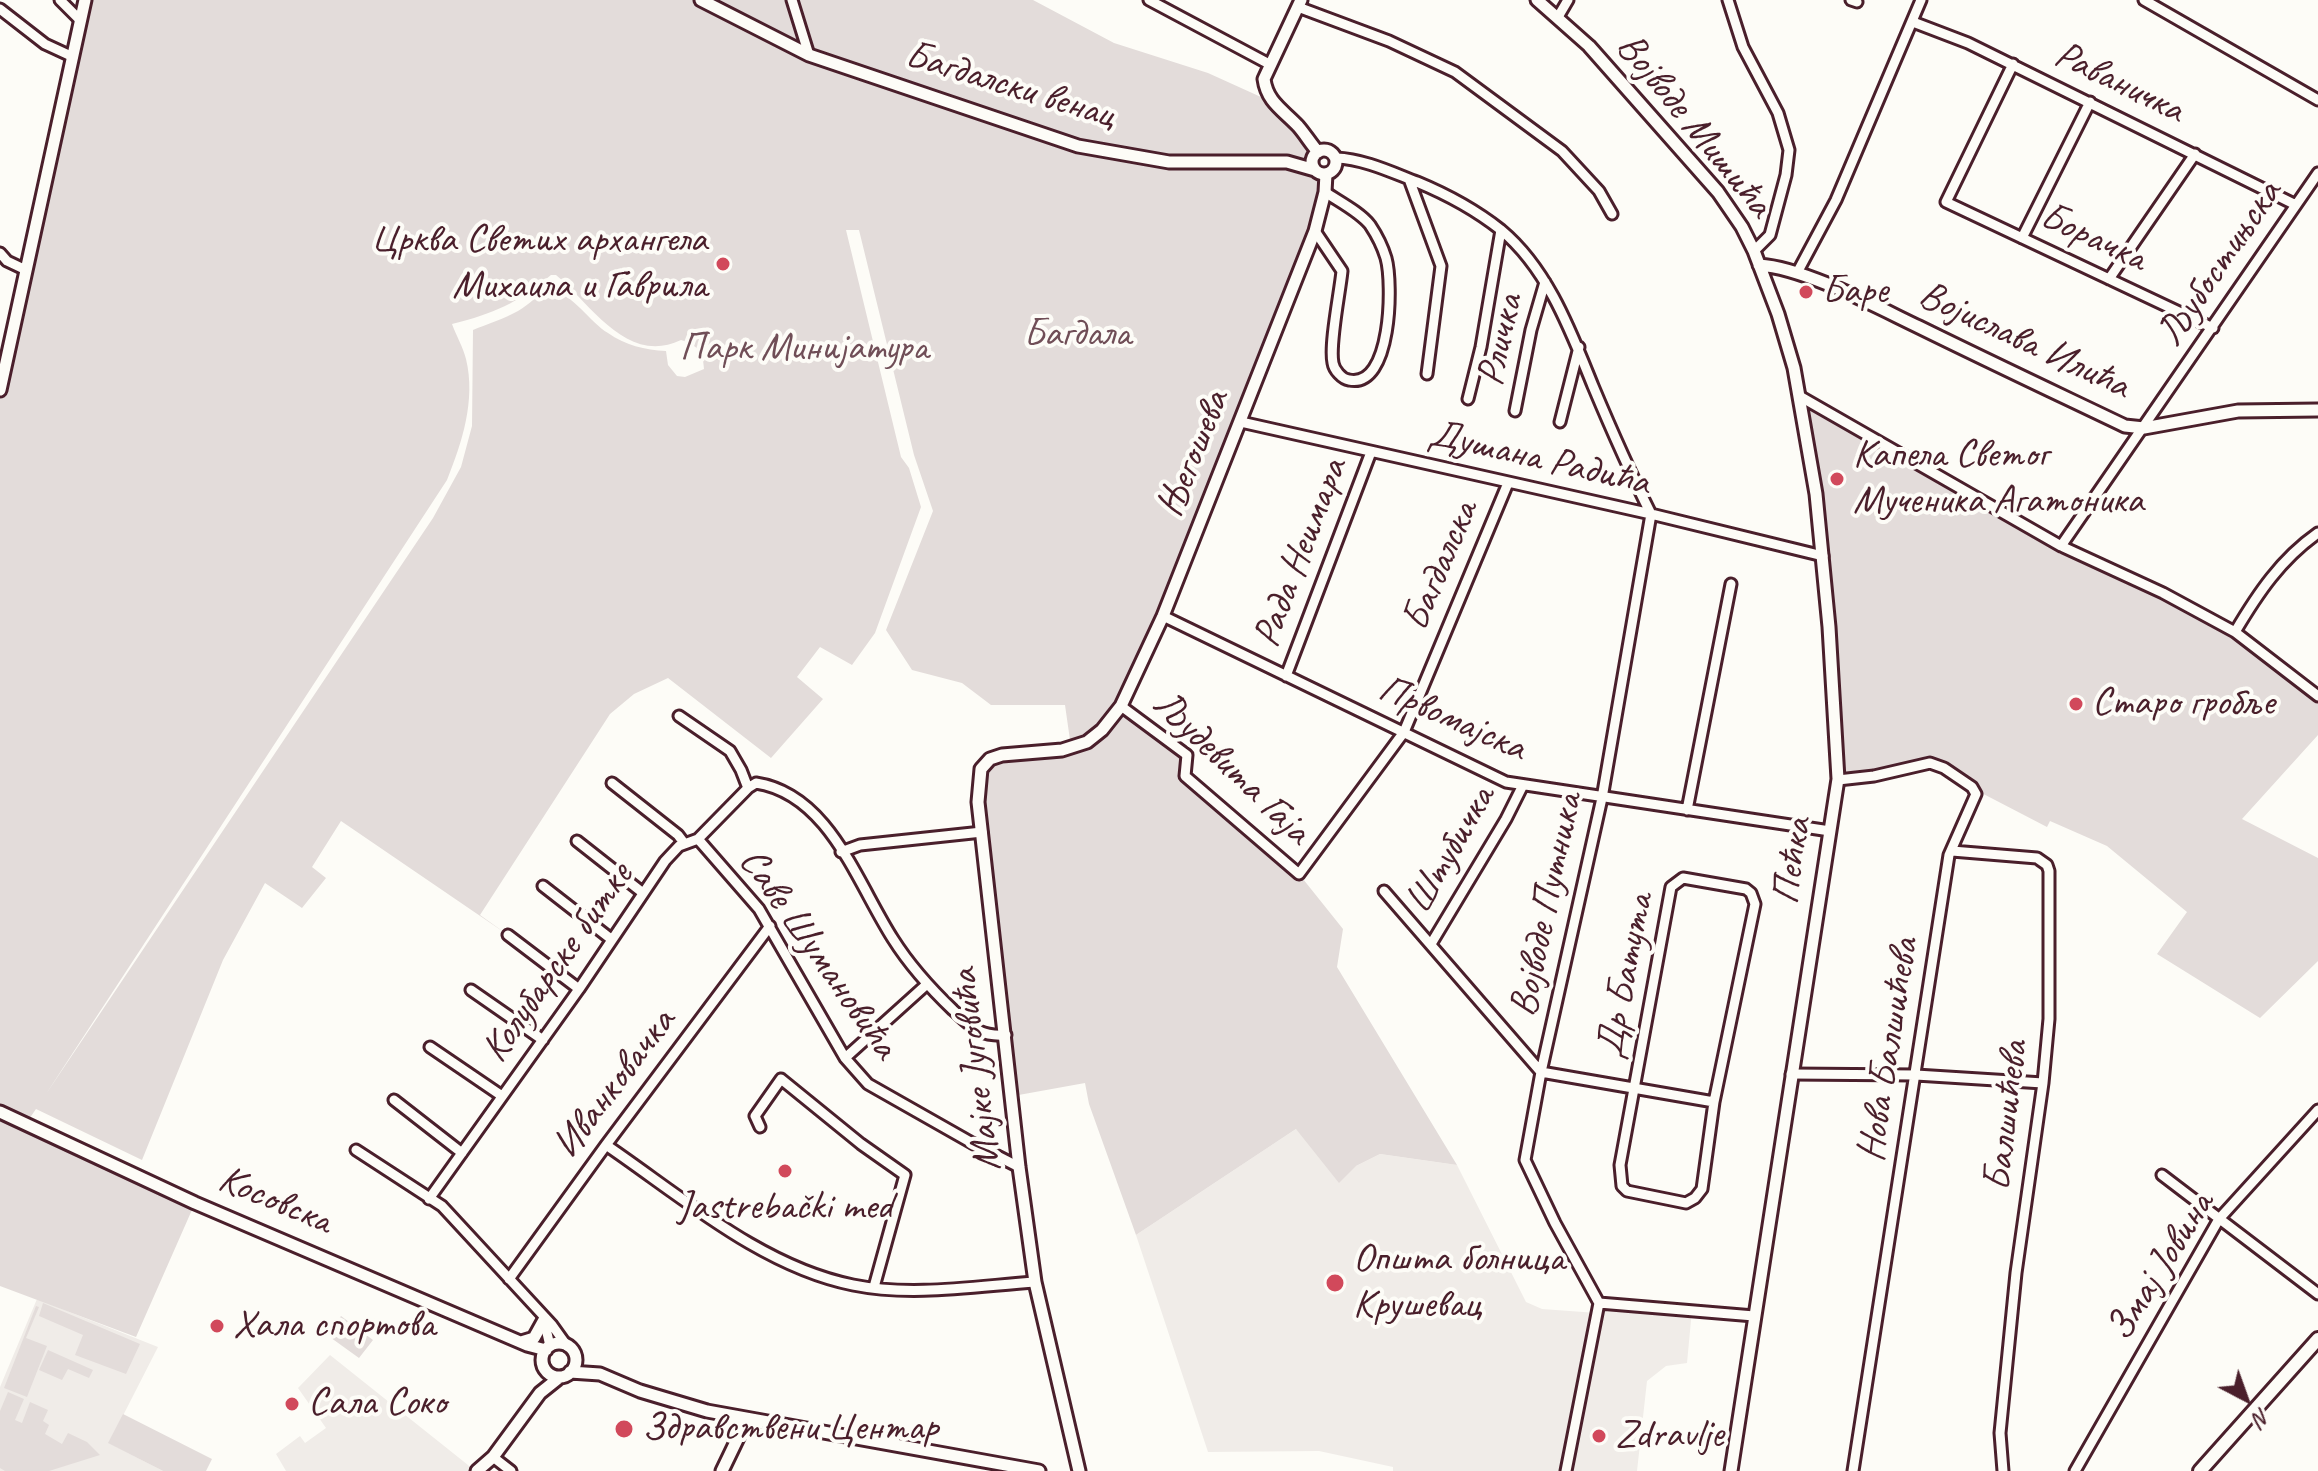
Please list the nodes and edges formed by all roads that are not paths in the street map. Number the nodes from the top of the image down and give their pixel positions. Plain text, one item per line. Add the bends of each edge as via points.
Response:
1 (60, 0) edge
2 (85, 0) edge
3 (701, 0) edge
4 (792, 0) edge
5 (1149, 0) edge
6 (1537, 0) edge
7 (1568, 0) edge
8 (1728, 0) edge
9 (1921, 0) edge
10 (2144, 0) edge
11 (1299, 4) edge
12 (0, 9) edge
13 (1558, 17) junction
14 (80, 20) junction
15 (1913, 22) junction
16 (809, 55) junction
17 (71, 56) junction
18 (2013, 64) junction
19 (1271, 65) junction
20 (2318, 100) edge
21 (2090, 102) junction
22 (1318, 152) junction
23 (2195, 154) junction
24 (1336, 158) junction
25 (1320, 172) junction
26 (2318, 173) edge
27 (1409, 179) junction
28 (1325, 192) junction
29 (2296, 205) junction
30 (1612, 214) dead end
31 (1501, 230) junction
32 (1315, 231) junction
33 (2022, 238) junction
34 (1754, 251) junction
35 (0, 253) edge
36 (1759, 265) junction
37 (26, 270) junction
38 (1797, 273) junction
39 (2109, 279) junction
40 (1545, 282) junction
41 (2213, 328) junction
42 (1579, 347) junction
43 (2, 370) edge
44 (1427, 374) dead end
45 (0, 390) edge
46 (1801, 397) junction
47 (1468, 399) dead end
48 (2318, 410) edge
49 (1515, 411) dead end
50 (1241, 422) junction
51 (1560, 422) dead end
52 (2144, 428) junction
53 (1371, 452) junction
54 (1508, 483) junction
55 (1651, 514) junction
56 (2318, 533) edge
57 (2061, 546) junction
58 (1823, 556) junction
59 (1731, 584) dead end
60 (1163, 616) junction
61 (2235, 632) junction
62 (1286, 676) junction
63 (2315, 690) edge
64 (1121, 706) junction
65 (679, 716) dead end
66 (1404, 732) junction
67 (1087, 742) joint
68 (1838, 780) junction
69 (612, 783) dead end
70 (752, 785) junction
71 (1523, 785) junction
72 (1602, 798) junction
73 (1687, 810) junction
74 (1830, 831) junction
75 (982, 832) junction
76 (698, 839) junction
77 (577, 841) dead end
78 (684, 843) junction
79 (1952, 851) junction
80 (841, 852) junction
81 (1299, 874) joint
82 (543, 886) dead end
83 (1384, 891) dead end
84 (643, 893) junction
85 (770, 926) junction
86 (508, 935) dead end
87 (611, 939) junction
88 (1431, 944) junction
89 (926, 985) junction
90 (579, 989) junction
91 (471, 990) dead end
92 (1006, 1035) junction
93 (543, 1040) junction
94 (430, 1047) dead end
95 (845, 1058) junction
96 (1541, 1072) junction
97 (1791, 1074) junction
98 (1916, 1075) junction
99 (2043, 1083) junction
100 (1635, 1087) junction
101 (502, 1096) junction
102 (394, 1100) dead end
103 (1714, 1102) junction
104 (2318, 1110) edge
105 (0, 1112) edge
106 (760, 1127) dead end
107 (606, 1145) junction
108 (356, 1150) dead end
109 (462, 1153) junction
110 (1019, 1167) junction
111 (2162, 1175) dead end
112 (429, 1199) junction
113 (2219, 1219) junction
114 (509, 1279) junction
115 (1035, 1282) junction
116 (874, 1287) junction
117 (2318, 1294) edge
118 (1599, 1303) junction
119 (1754, 1316) junction
120 (544, 1318) junction
121 (2318, 1339) edge
122 (524, 1343) junction
123 (570, 1350) junction
124 (546, 1357) junction
125 (565, 1374) junction
126 (600, 1374) junction
127 (540, 1393) junction
128 (747, 1419) junction
129 (493, 1457) junction
130 (477, 1471) edge
131 (511, 1471) edge
132 (722, 1471) edge
133 (1039, 1471) edge
134 (1079, 1471) edge
135 (1566, 1471) edge
136 (1731, 1471) edge
137 (1853, 1471) edge
138 (2003, 1471) edge
139 (2075, 1471) edge
140 (2200, 1471) edge

1 - 14 street
2 - 14 street
3 - 16 street, Багдалски венац
4 - 16 street
5 - 19 street
6 - 13 street, Војводе Мишића
7 - 13 street
8 - 34 street via 1789,150 1770,235
9 - 15 street
10 - 20 street
11 - 19 street
11 - 30 street via 1455,72 1562,151 1599,191
12 - 17 street via 45,44
13 - 34 street, Војводе Мишића via 1718,192
14 - 17 street
15 - 18 street, Раваничка
15 - 38 street via 1836,200
16 - 25 street, Багдалски венац via 1078,146 1169,162 1287,162
17 - 37 street
18 - 21 street, Раваничка
18 - 33 street, Борачка via 1946,202
19 - 22 street via 1264,79 1266,91
21 - 23 street, Раваничка
21 - 33 street
22 - 24 street via 1329,151
22 - 25 street via 1313,158
23 - 29 street, Раваничка
23 - 39 street
24 - 25 street via 1335,167
24 - 27 street
25 - 28 street, Његошева
26 - 29 street, Љубостињска
27 - 31 street
27 - 44 street via 1441,266
28 - 32 street, Његошева
28 - 32 street via 1369,223 1386,259 1390,317 1378,364 1369,374 1347,380 1335,369 1342,271
29 - 41 street, Љубостињска
31 - 40 street
31 - 47 street
32 - 50 street, Његошева
33 - 39 street, Борачка
34 - 36 street, Војводе Мишића
35 - 37 street
36 - 38 street, Војислава Илића
36 - 46 street, Пећка
37 - 43 street
38 - 52 street, Војислава Илића via 2125,426
39 - 41 street, Борачка
40 - 42 street
40 - 49 street, Рличка
41 - 52 street, Љубостињска
42 - 51 street
42 - 55 street
43 - 45 street
46 - 57 street
46 - 58 street, Пећка
48 - 52 street, Војислава Илића via 2238,411
50 - 53 street, Душана Радића
50 - 60 street, Његошева
52 - 57 street, Љубостињска
53 - 54 street, Душана Радића
53 - 62 street, Рада Неимара
54 - 55 street, Душана Радића
54 - 66 street, Багдалска
55 - 58 street, Душана Радића
55 - 72 street, Војводе Путника
56 - 61 street via 2280,567
57 - 61 street
58 - 68 street, Пећка
59 - 73 street
60 - 62 street, Првомајска
60 - 64 street, Његошева
61 - 63 street
62 - 66 street, Првомајска
64 - 67 street, Његошева
64 - 81 street, Људевита Гаја via 1187,755 1185,776
65 - 70 street via 730,751
66 - 71 street, Првомајска via 1479,770
66 - 81 street, Багдалска
67 - 75 street, Мајке Југовића via 990,759 981,769 979,784
68 - 74 street, Пећка
68 - 79 street, Нова Балшићева via 1930,763 1944,768 1976,794
69 - 78 street, Саве Шумановића
70 - 76 street, Колубарске битке
70 - 80 street via 787,791 804,803 822,820
71 - 72 street, Првомајска
71 - 88 street, Штубичка
72 - 73 street, Првомајска
72 - 96 street, Војводе Путника
73 - 74 street, Првомајска
74 - 97 street, Пећка
75 - 80 street via 860,845
75 - 92 street, Мајке Југовића
76 - 78 street, Колубарске битке
76 - 85 street, Саве Шумановића
77 - 84 street
78 - 84 street, Колубарске битке
79 - 98 street, Нова Балшићева
79 - 99 street, Балшићева via 2037,858 2047,865 2049,1019
80 - 89 street
82 - 87 street
83 - 88 street
84 - 87 street, Колубарске битке
85 - 95 street, Саве Шумановића
85 - 107 street, Иванковачка
86 - 90 street
87 - 90 street, Колубарске битке
88 - 96 street
89 - 92 street via 969,1025 988,1036
89 - 95 street
90 - 93 street, Колубарске битке
91 - 93 street
92 - 110 street, Мајке Југовића
93 - 101 street, Колубарске битке
94 - 101 street
95 - 110 street, Саве Шумановића via 868,1084
96 - 100 street, Др Батута
96 - 118 street, Војводе Путника via 1525,1160
97 - 98 street
97 - 119 street, Пећка
98 - 99 street
98 - 137 street, Нова Балшићева
99 - 138 street, Балшићева via 2016,1273 2000,1433
100 - 103 street, Др Батута
100 - 103 street, Др Батута via 1621,1149 1622,1186 1659,1199 1686,1203 1702,1189
100 - 103 street, Др Батута via 1671,887 1683,878 1746,889 1755,904
101 - 109 street, Колубарске битке
102 - 109 street
104 - 113 street, Змај Јовина
105 - 122 street, Косовска via 195,1203
106 - 116 street via 755,1116 781,1079 905,1175
107 - 114 street, Иванковачка
107 - 116 street via 773,1258 813,1274
108 - 112 street, Косовска
109 - 112 street, Колубарске битке
110 - 115 street, Мајке Југовића
111 - 113 street
112 - 114 street, Косовска via 442,1206
113 - 117 street
113 - 139 street, Змај Јовина
114 - 120 street, Косовска
115 - 116 street
115 - 134 street, Мајке Југовића
118 - 119 street
118 - 135 street
119 - 136 street, Пећка
120 - 122 street via 534,1338
120 - 123 street, Косовска
120 - 124 street
121 - 140 main road
122 - 124 street, Косовска
123 - 124 street, Косовска via 558,1344
123 - 125 street via 575,1362
123 - 126 street, Косовска
124 - 125 street, Косовска
124 - 127 street
125 - 126 street, Косовска
125 - 127 street
126 - 128 street, Косовска via 672,1401
127 - 129 street
128 - 132 street
128 - 133 street, Косовска
129 - 130 street
129 - 131 street

